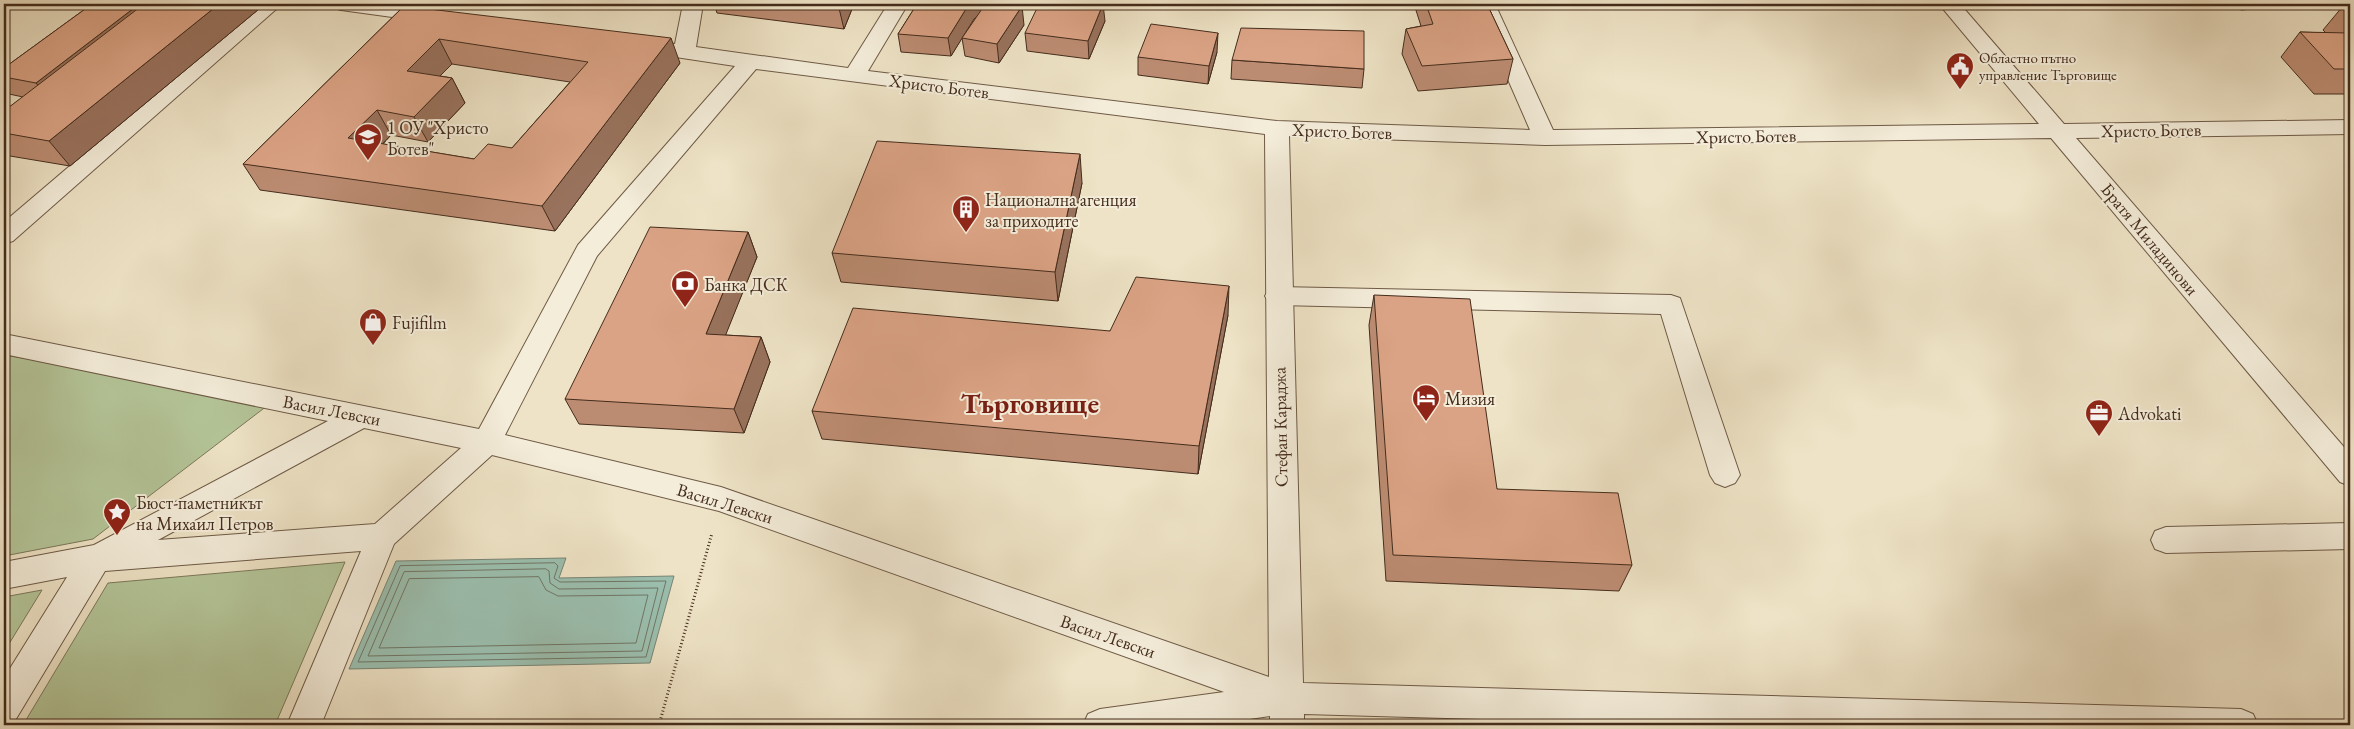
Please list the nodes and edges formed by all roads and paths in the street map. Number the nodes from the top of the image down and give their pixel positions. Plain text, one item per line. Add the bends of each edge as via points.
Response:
1 (272, 4) edge
2 (341, 4) edge
3 (693, 4) edge
4 (898, 4) edge
5 (1485, 4) edge
6 (1949, 4) edge
7 (458, 20) edge
8 (615, 42) edge
9 (684, 52) junction
10 (750, 62) junction
11 (854, 76) junction
12 (2350, 127) edge
13 (1278, 128) junction
14 (2058, 132) junction
15 (1545, 138) junction
16 (4, 235) edge
17 (1278, 296) junction
18 (4, 344) edge
19 (362, 416) junction
20 (487, 442) junction
21 (2350, 474) edge
22 (1724, 475) dead end
23 (721, 499) junction
24 (382, 536) junction
25 (2350, 536) edge
26 (2166, 540) dead end
27 (96, 558) junction
28 (4, 575) edge
29 (4, 708) edge
30 (1286, 712) edge
31 (304, 725) edge
32 (659, 725) edge
33 (1100, 725) edge
34 (1210, 725) edge
35 (2241, 725) edge

1 - 16 street
2 - 7 street
3 - 9 street
4 - 11 street
5 - 15 street
6 - 14 street, Братя Миладинови
8 - 9 street, Христо Ботев
9 - 10 street, Христо Ботев
10 - 11 street, Христо Ботев
10 - 20 street via 588,251
11 - 13 street, Христо Ботев
12 - 14 street, Христо Ботев
13 - 15 street, Христо Ботев
13 - 17 street, Стефан Караджа
14 - 15 street, Христо Ботев
14 - 21 street, Братя Миладинови
17 - 22 street via 1671,305
17 - 30 street, Стефан Караджа
18 - 19 street, Васил Левски
19 - 20 street, Васил Левски
19 - 27 street
20 - 23 street, Васил Левски
20 - 24 street
23 - 30 street, Васил Левски
23 - 32 path
24 - 27 street
24 - 31 street
25 - 26 street
27 - 28 street
27 - 29 street
30 - 33 street
30 - 34 street
30 - 35 street, Васил Левски

